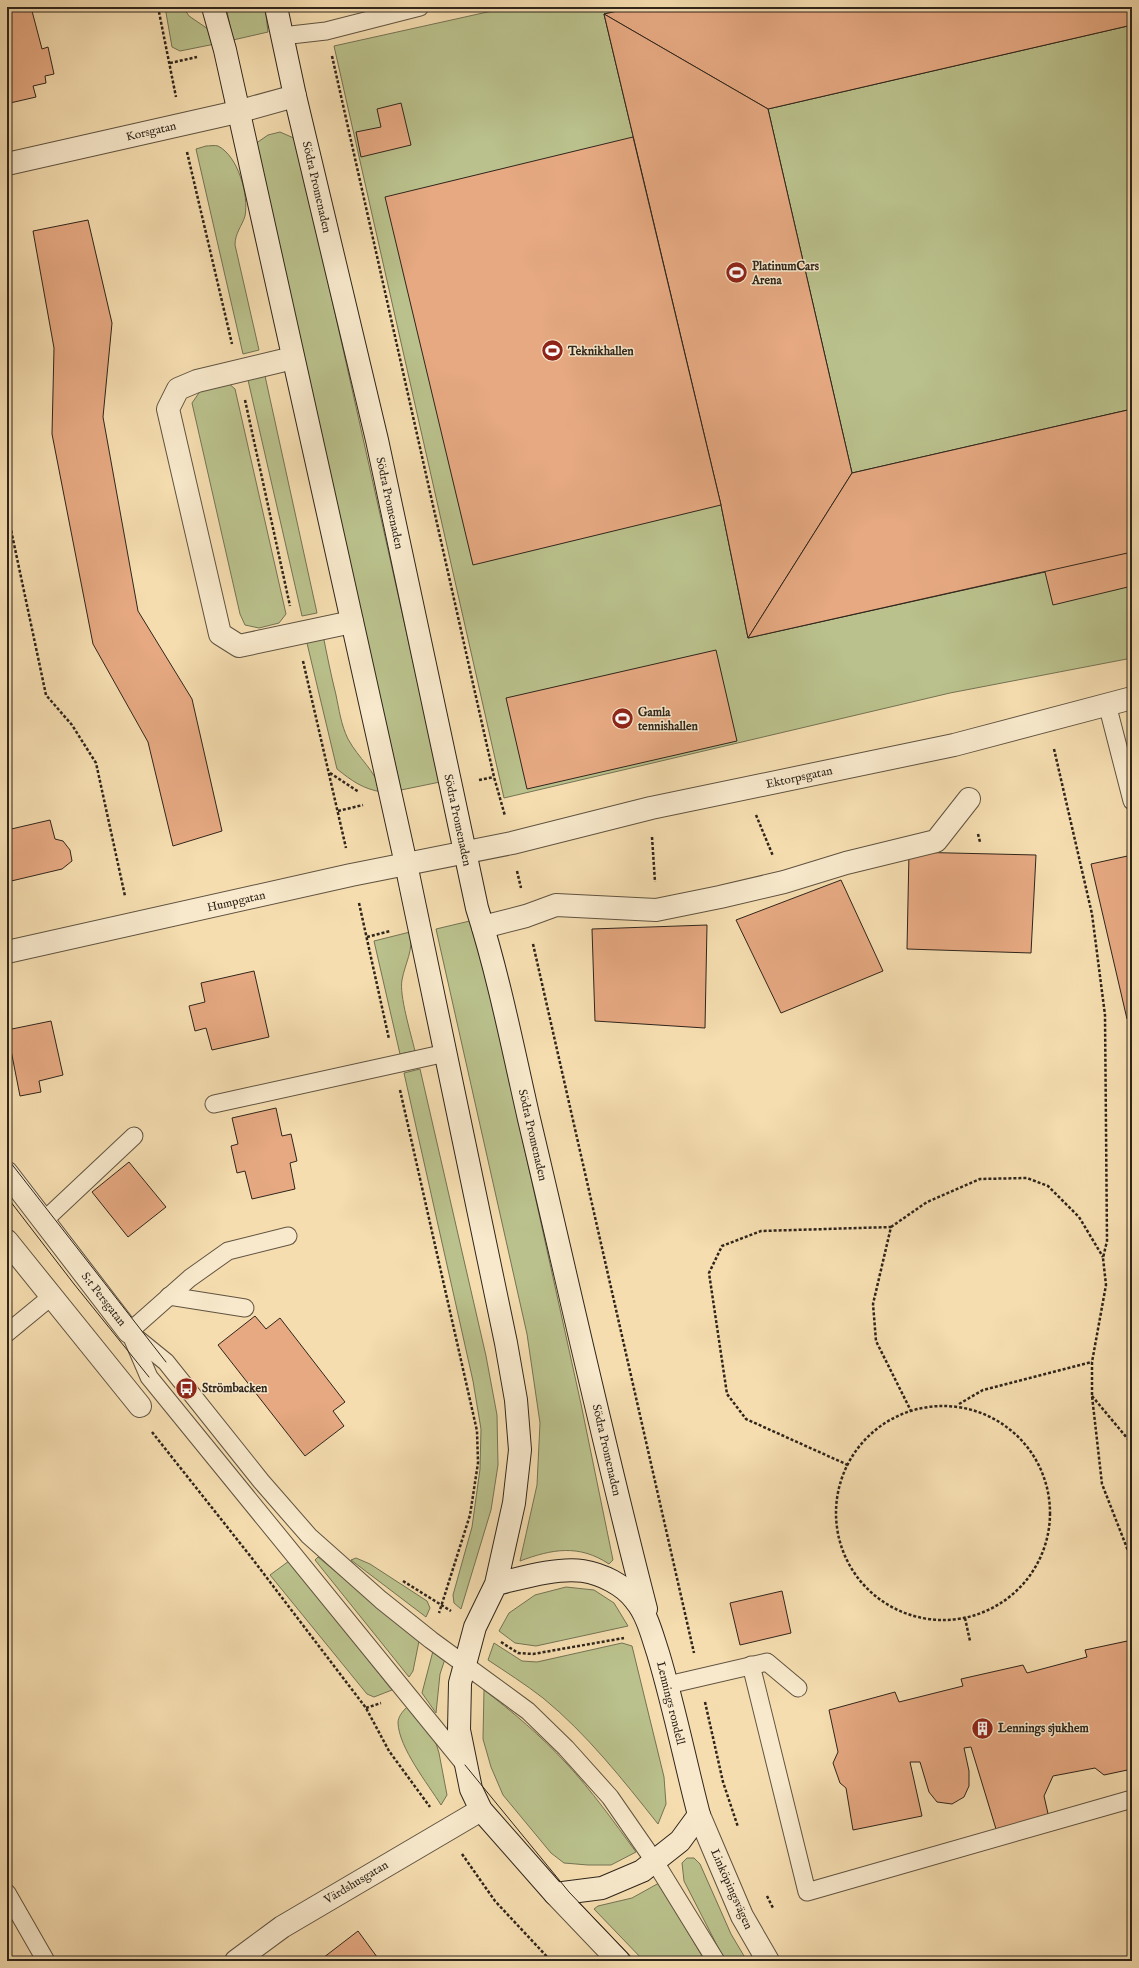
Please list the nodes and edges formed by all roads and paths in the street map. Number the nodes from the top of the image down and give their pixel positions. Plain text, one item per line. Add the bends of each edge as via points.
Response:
1 (213, 7) edge
2 (276, 7) edge
3 (420, 7) edge
4 (326, 31) junction
5 (282, 36) junction
6 (295, 96) junction
7 (237, 112) junction
8 (7, 164) edge
9 (293, 358) junction
10 (7, 511) edge
11 (352, 622) junction
12 (1132, 698) edge
13 (1107, 704) junction
14 (1047, 720) junction
15 (329, 773) dead end
16 (744, 788) junction
17 (366, 795) dead end
18 (969, 799) dead end
19 (1132, 801) edge
20 (651, 808) junction
21 (512, 843) junction
22 (465, 852) junction
23 (406, 864) junction
24 (784, 882) junction
25 (656, 910) junction
26 (526, 916) junction
27 (132, 925) junction
28 (483, 927) junction
29 (7, 952) edge
30 (446, 1053) junction
31 (214, 1104) dead end
32 (134, 1136) dead end
33 (7, 1173) edge
34 (46, 1224) junction
35 (891, 1227) junction
36 (288, 1236) dead end
37 (7, 1241) edge
38 (1103, 1258) junction
39 (52, 1296) junction
40 (169, 1296) junction
41 (245, 1308) dead end
42 (129, 1332) junction
43 (7, 1334) edge
44 (1092, 1362) junction
45 (1092, 1396) junction
46 (958, 1405) junction
47 (140, 1406) joint
48 (911, 1411) junction
49 (1132, 1444) edge
50 (848, 1465) junction
51 (1132, 1561) edge
52 (496, 1584) junction
53 (965, 1618) junction
54 (651, 1630) junction
55 (970, 1641) dead end
56 (466, 1665) junction
57 (751, 1665) junction
58 (699, 1677) junction
59 (668, 1685) junction
60 (798, 1688) dead end
61 (465, 1765) junction
62 (1132, 1799) edge
63 (481, 1810) junction
64 (699, 1815) junction
65 (447, 1830) junction
66 (740, 1833) dead end
67 (655, 1862) junction
68 (763, 1889) dead end
69 (7, 1893) edge
70 (555, 1894) junction
71 (773, 1909) dead end
72 (46, 1961) edge
73 (236, 1961) edge
74 (551, 1961) edge
75 (619, 1961) edge
76 (716, 1961) edge
77 (768, 1961) edge

1 - 7 main road
2 - 5 main road, Södra Promenaden
3 - 4 lane
4 - 5 lane
4 - 21 path via 494,777
5 - 6 main road, Södra Promenaden
6 - 7 main road, Korsgatan
6 - 22 main road, Södra Promenaden via 377,440
7 - 8 main road, Korsgatan
7 - 9 main road
9 - 11 main road
9 - 11 main road via 178,388 168,409 220,634 239,646
10 - 27 path via 46,695 72,725 96,763
11 - 23 main road
12 - 13 main road, Ektorpsgatan
13 - 14 main road, Ektorpsgatan
13 - 19 lane
14 - 16 main road, Ektorpsgatan via 954,744
14 - 38 path via 1092,914 1105,1015 1107,1240
15 - 17 path
16 - 20 main road, Ektorpsgatan
16 - 24 path
18 - 24 main road via 936,841 846,863
20 - 21 main road, Ektorpsgatan
20 - 25 path
21 - 22 main road, Ektorpsgatan
21 - 26 path
22 - 23 main road, Humpgatan
22 - 28 main road, Södra Promenaden
23 - 27 main road, Humpgatan
23 - 30 main road
24 - 25 main road
25 - 26 main road via 556,906
26 - 28 main road
26 - 58 path
27 - 29 main road, Humpgatan
28 - 54 main road, Södra Promenaden
30 - 31 lane
30 - 52 main road via 516,1400 520,1450 514,1503
32 - 34 lane via 50,1215
33 - 34 main road, S:t Persgatan
34 - 42 main road, S:t Persgatan
35 - 38 path via 926,1202 980,1179 1028,1178 1048,1186 1079,1217
35 - 48 path via 873,1304 876,1342
35 - 50 path via 761,1231 722,1246 709,1273 727,1394 746,1419
36 - 40 lane, S:t Persgatan via 228,1251
37 - 39 main road
38 - 44 path via 1106,1285
39 - 43 lane
39 - 47 main road
40 - 41 lane
40 - 42 lane, S:t Persgatan
42 - 56 lane via 166,1362 261,1481 309,1536 381,1600
42 - 61 lane via 149,1377
44 - 45 path
44 - 46 path via 983,1390
45 - 49 path
45 - 51 path via 1102,1484
46 - 48 path via 925,1407
46 - 53 path via 985,1414 1010,1429 1030,1450 1046,1482 1050,1519 1044,1551 1024,1586 994,1608
47 - 65 path via 140,1417 366,1708 390,1751
48 - 50 path via 890,1419 857,1447
50 - 53 path via 840,1479 834,1517 839,1546 857,1579 880,1602 921,1619 953,1621
52 - 54 main road, Lennings rondell via 529,1576 583,1571 624,1588 636,1600
52 - 56 main road via 475,1627
53 - 55 path
54 - 59 main road, Lennings rondell
56 - 61 main road via 460,1684 458,1706
56 - 67 lane via 528,1711 566,1748 610,1797
57 - 58 lane
57 - 60 lane via 767,1662
57 - 62 lane via 807,1892
58 - 59 lane
58 - 66 path via 723,1782
59 - 64 main road, Lennings rondell
61 - 63 main road via 471,1790
63 - 65 main road, Värdshusgatan
63 - 70 main road
64 - 67 main road via 680,1841
64 - 77 main road, Linköpingsvägen via 742,1916
65 - 73 main road, Värdshusgatan via 282,1927
65 - 74 path via 494,1901
67 - 70 main road via 642,1871 602,1888
67 - 76 lane
68 - 71 path
69 - 72 lane
70 - 75 main road

